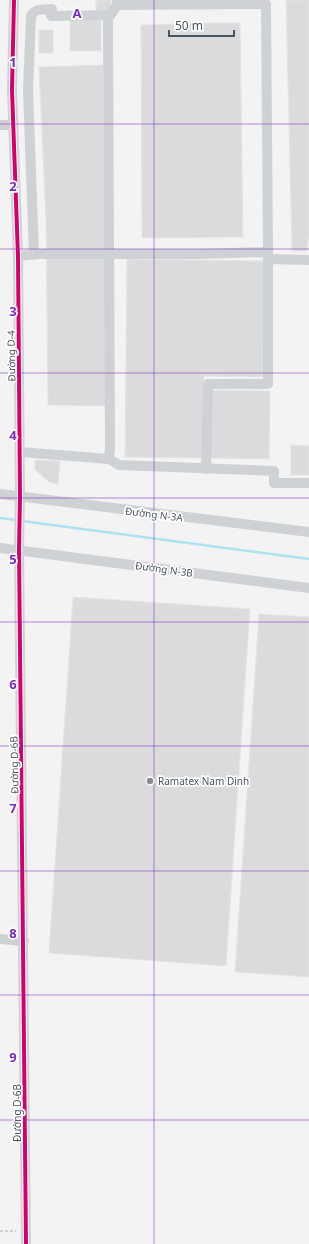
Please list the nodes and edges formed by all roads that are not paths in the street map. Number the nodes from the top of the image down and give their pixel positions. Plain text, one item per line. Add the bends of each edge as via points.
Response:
1 (14, 0) edge
2 (117, 2) edge
3 (110, 15) junction
4 (0, 125) edge
5 (13, 125) junction
6 (34, 254) junction
7 (109, 254) junction
8 (18, 256) junction
9 (268, 256) junction
10 (309, 260) edge
11 (20, 452) junction
12 (108, 459) junction
13 (206, 469) junction
14 (309, 484) edge
15 (0, 494) edge
16 (20, 497) junction
17 (20, 530) joint
18 (309, 532) edge
19 (0, 548) edge
20 (19, 550) junction
21 (309, 588) edge
22 (0, 939) edge
23 (24, 941) junction
24 (26, 1244) edge

1 - 5 street, Đường D-4
2 - 3 street
2 - 9 street via 266,4
3 - 6 street via 51,16 52,9 36,10 31,16 28,90
3 - 7 street
4 - 5 street
5 - 8 street, Đường D-4
6 - 7 street
6 - 8 street
7 - 9 street
7 - 12 street
8 - 11 street, Đường D-4
9 - 10 street
9 - 13 street via 268,384 208,384
11 - 12 street
11 - 16 street, Đường D-4
12 - 13 street via 119,465
13 - 14 street via 274,471 274,483
15 - 16 street, Đường N-3A
16 - 17 street, Đường D-4
16 - 18 street, Đường N-3A
17 - 20 street, Đường D-6B
19 - 20 street, Đường N-3B
20 - 21 street, Đường N-3B
20 - 23 street, Đường D-6B
22 - 23 street
23 - 24 street, Đường D-6B

